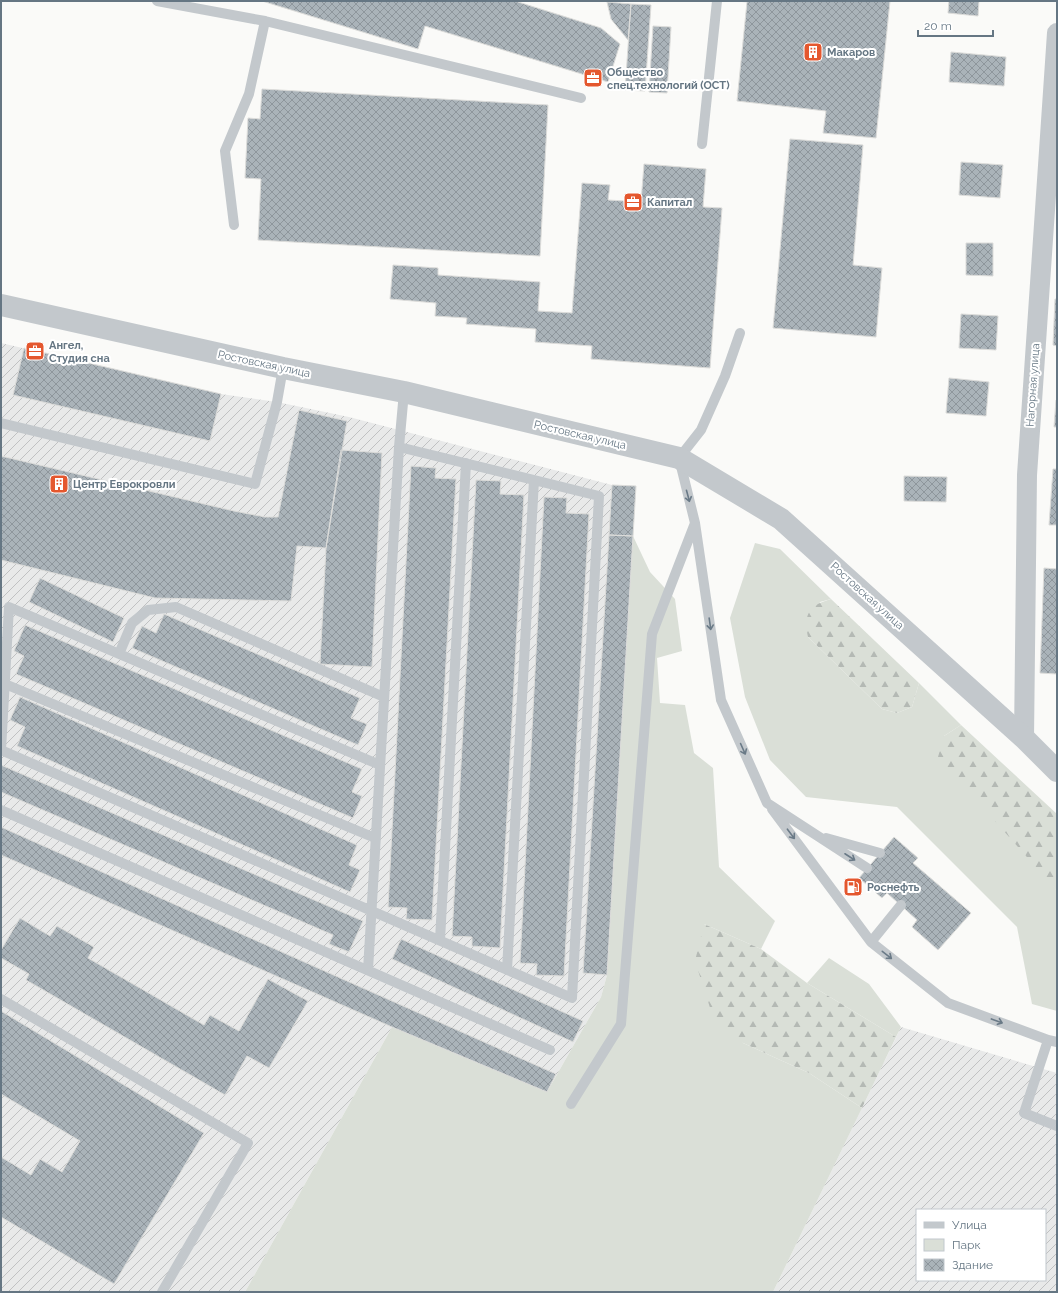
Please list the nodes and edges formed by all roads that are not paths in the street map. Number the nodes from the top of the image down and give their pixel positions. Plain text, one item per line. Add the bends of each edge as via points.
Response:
1 (157, 1) edge
2 (716, 1) edge
3 (265, 21) junction
4 (1057, 33) edge
5 (581, 98) dead end
6 (702, 144) dead end
7 (234, 226) dead end
8 (1, 305) edge
9 (740, 332) dead end
10 (283, 368) junction
11 (404, 392) junction
12 (1, 423) edge
13 (399, 447) junction
14 (679, 458) junction
15 (466, 463) junction
16 (534, 480) junction
17 (695, 523) junction
18 (119, 654) junction
19 (5, 684) junction
20 (384, 697) junction
21 (1024, 738) junction
22 (380, 765) junction
23 (1057, 771) edge
24 (767, 803) junction
25 (1, 810) edge
26 (816, 835) junction
27 (376, 838) junction
28 (880, 853) dead end
29 (867, 868) dead end
30 (900, 905) dead end
31 (371, 910) junction
32 (440, 940) junction
33 (871, 942) junction
34 (368, 970) junction
35 (508, 970) junction
36 (1, 999) edge
37 (1052, 1041) edge
38 (550, 1050) dead end
39 (571, 1104) dead end
40 (1057, 1126) edge
41 (162, 1292) edge

1 - 3 lane
2 - 6 lane
3 - 5 lane
3 - 7 lane via 249,94 225,151
4 - 21 street, Нагорная улица via 1027,475
8 - 10 street, Ростовская улица
9 - 14 lane via 725,376 701,430
10 - 11 street, Ростовская улица
10 - 12 lane via 277,402 255,484
11 - 13 lane
11 - 14 street, Ростовская улица
13 - 15 lane
13 - 20 lane
14 -> 17 lane
14 - 21 street, Ростовская улица via 781,519
15 - 16 lane
15 - 32 lane
16 - 35 lane
16 - 35 lane via 599,496 572,998
17 -> 24 lane via 722,700
17 - 39 lane via 652,634 621,1024
18 - 19 lane via 9,607
18 - 20 lane via 132,623 148,610 176,607
18 - 22 lane
19 - 27 lane
19 - 31 lane via 1,750
20 - 22 lane
21 - 23 street, Ростовская улица
22 - 27 lane
24 - 26 lane
24 -> 33 lane
25 - 34 lane
26 - 28 lane
26 -> 29 lane
27 - 31 lane
30 - 33 lane
31 - 32 lane
31 - 34 lane
32 - 35 lane
33 -> 37 lane via 948,1003
34 - 38 lane
36 - 41 lane via 248,1143
37 - 40 lane via 1024,1113

